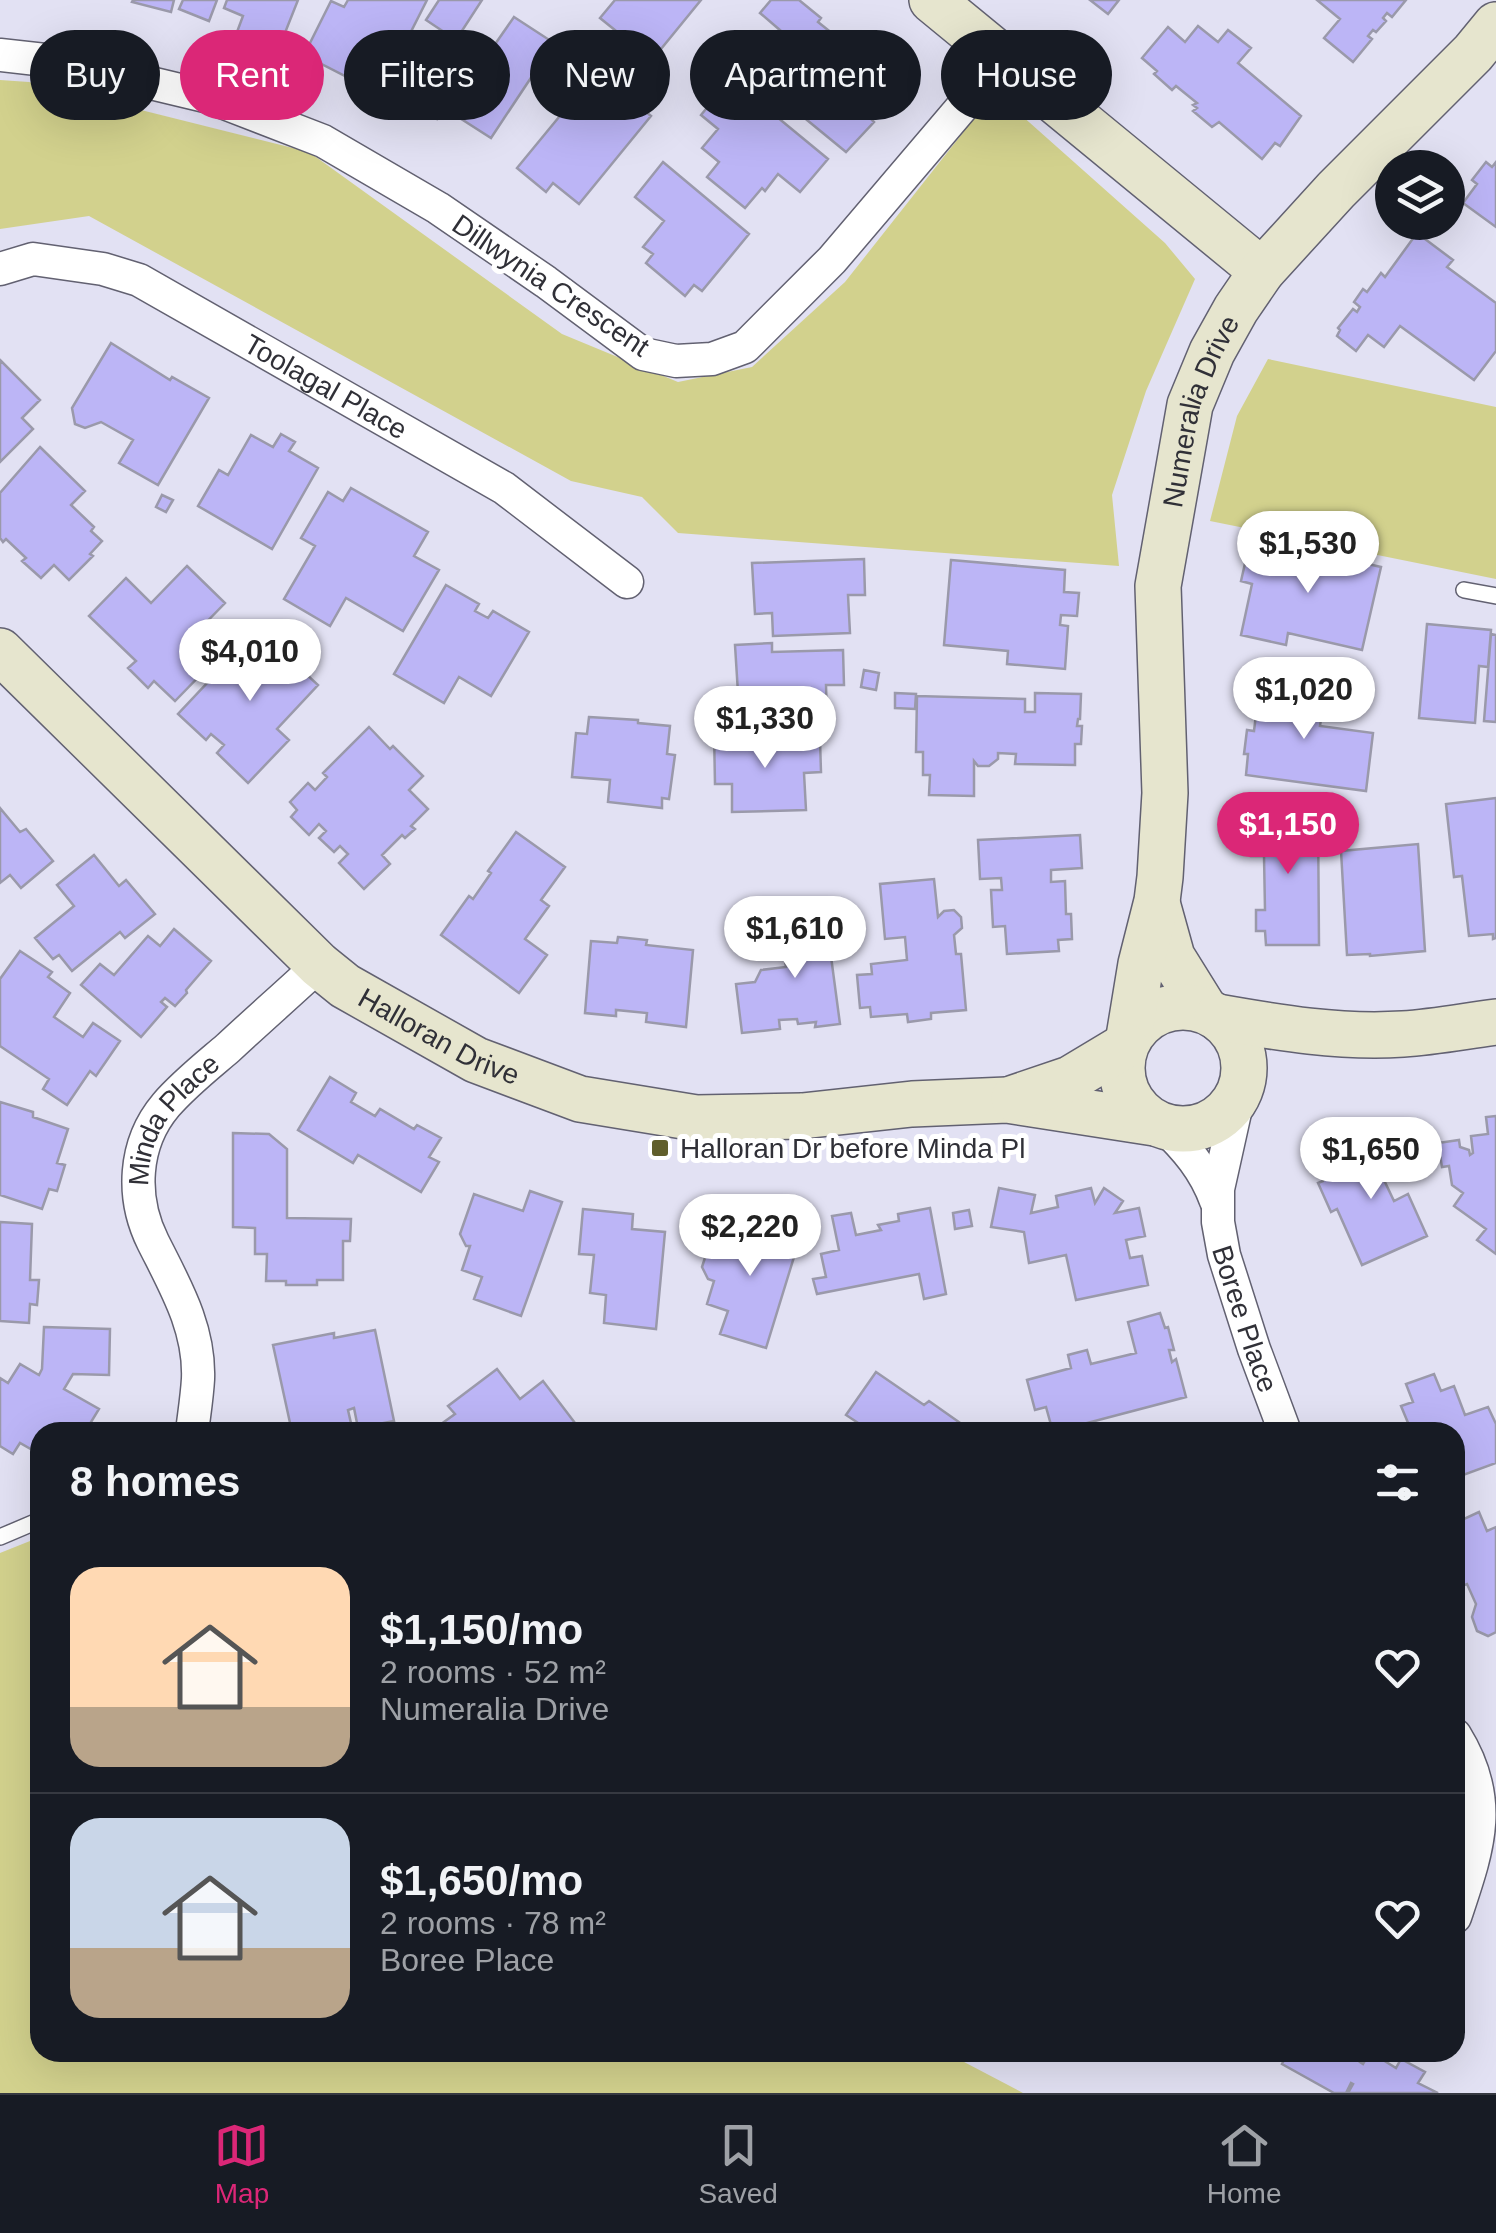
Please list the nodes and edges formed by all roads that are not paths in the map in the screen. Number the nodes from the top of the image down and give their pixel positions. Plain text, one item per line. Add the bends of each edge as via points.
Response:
1 (932, 0) edge
2 (1496, 25) edge
3 (968, 30) edge
4 (0, 55) edge
5 (951, 120) edge
6 (1079, 120) edge
7 (0, 269) edge
8 (1262, 271) junction
9 (627, 582) dead end
10 (1464, 590) dead end
11 (1496, 596) edge
12 (0, 652) edge
13 (1157, 900) junction
14 (319, 965) junction
15 (1211, 1014) junction
16 (1496, 1022) edge
17 (1338, 1034) junction
18 (1127, 1042) junction
19 (1241, 1087) junction
20 (1007, 1100) junction
21 (1159, 1124) junction
22 (1216, 1202) junction
23 (193, 1422) edge
24 (1281, 1422) edge
25 (30, 1524) edge
26 (0, 1538) edge
27 (1465, 1753) edge
28 (1465, 1885) edge

1 - 3 street
2 - 8 street, Numeralia Drive
4 - 5 street, Dillwynia Crescent via 63,62 209,97 323,141 438,208 644,354 676,361 712,359 745,347 832,260
6 - 8 street
7 - 9 street, Toolagal Place via 33,259 140,280 504,488
8 - 13 street, Numeralia Drive via 1212,352 1190,405 1158,586 1165,792
10 - 11 lane
12 - 14 street, Halloran Drive
13 - 15 street, Numeralia Drive via 1172,956
13 - 18 street, Numeralia Drive
14 - 20 street, Halloran Drive via 476,1060 580,1099 696,1118
14 - 23 street, Minda Place via 178,1093 145,1142 140,1203 196,1347
15 - 17 street
15 - 18 street via 1179,1006 1162,1010
15 - 19 street via 1233,1032 1242,1052
16 - 17 street
17 - 19 street
18 - 20 street, Halloran Drive via 1070,1079
18 - 21 street via 1126,1090
19 - 21 street via 1213,1121 1183,1129
19 - 22 street, Boree Place
20 - 21 street, Halloran Drive
21 - 22 street, Boree Place via 1196,1161
22 - 24 street, Boree Place via 1228,1267
25 - 26 lane
27 - 28 street via 1480,1812

